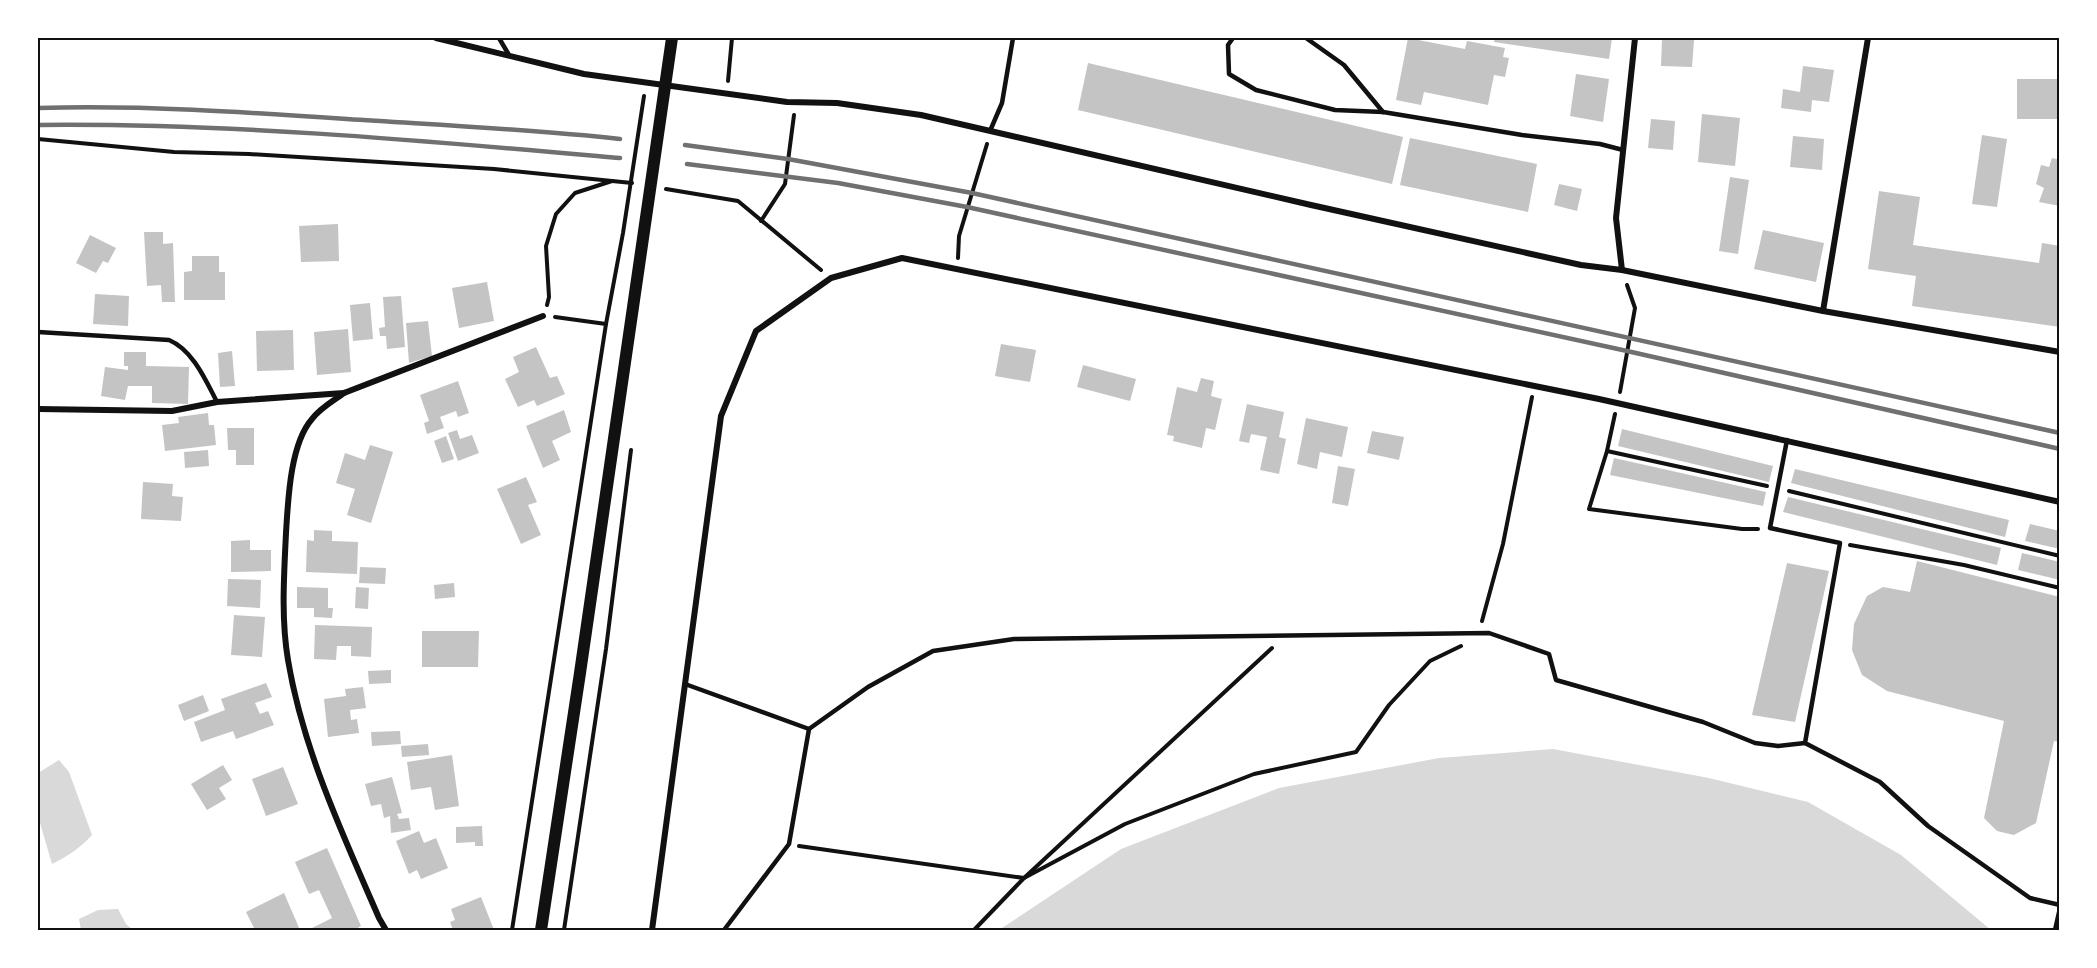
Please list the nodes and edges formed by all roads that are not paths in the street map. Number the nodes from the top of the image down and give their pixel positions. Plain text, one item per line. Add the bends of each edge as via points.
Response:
1 (436, 38) edge
2 (499, 38) edge
3 (1013, 38) edge
4 (1233, 38) edge
5 (1306, 38) edge
6 (1635, 38) edge
7 (1868, 38) edge
8 (672, 42) edge
9 (509, 55) junction
10 (1383, 112) junction
11 (990, 131) junction
12 (1623, 150) junction
13 (1622, 270) junction
14 (1823, 311) junction
15 (543, 316) road end
16 (38, 332) edge
17 (2060, 352) edge
18 (344, 393) junction
19 (217, 402) junction
20 (38, 409) edge
21 (1786, 441) junction
22 (2060, 502) edge
23 (685, 684) junction
24 (809, 729) junction
25 (1805, 743) junction
26 (2060, 906) edge
27 (386, 930) edge
28 (541, 930) edge
29 (652, 930) edge
30 (724, 930) edge
31 (2055, 930) edge

1 - 9 street
2 - 9 lane
3 - 11 lane via 1002,103
4 - 10 lane via 1228,45 1229,74 1256,90 1335,110
5 - 10 lane via 1344,64
6 - 12 street
7 - 14 street
8 - 28 main road
9 - 11 street via 584,74 796,102 837,103
10 - 12 lane
11 - 13 street via 1581,266
12 - 13 street via 1616,218
13 - 14 street
14 - 17 street
15 - 18 street
16 - 19 lane via 170,340 192,360
18 - 19 street
18 - 27 street via 311,419 293,466 284,595 288,659 300,716 335,816
19 - 20 street via 172,411
21 - 22 street
21 - 23 street via 902,258 831,278 756,331 721,416
21 - 25 lane via 1770,528 1840,543
23 - 24 lane
23 - 29 street
24 - 25 lane via 868,687 933,651 1014,639 1489,633 1549,654 1556,680 1703,722 1755,743
24 - 30 lane via 789,844
25 - 26 lane via 1880,782 1928,826 2030,898
26 - 31 lane

